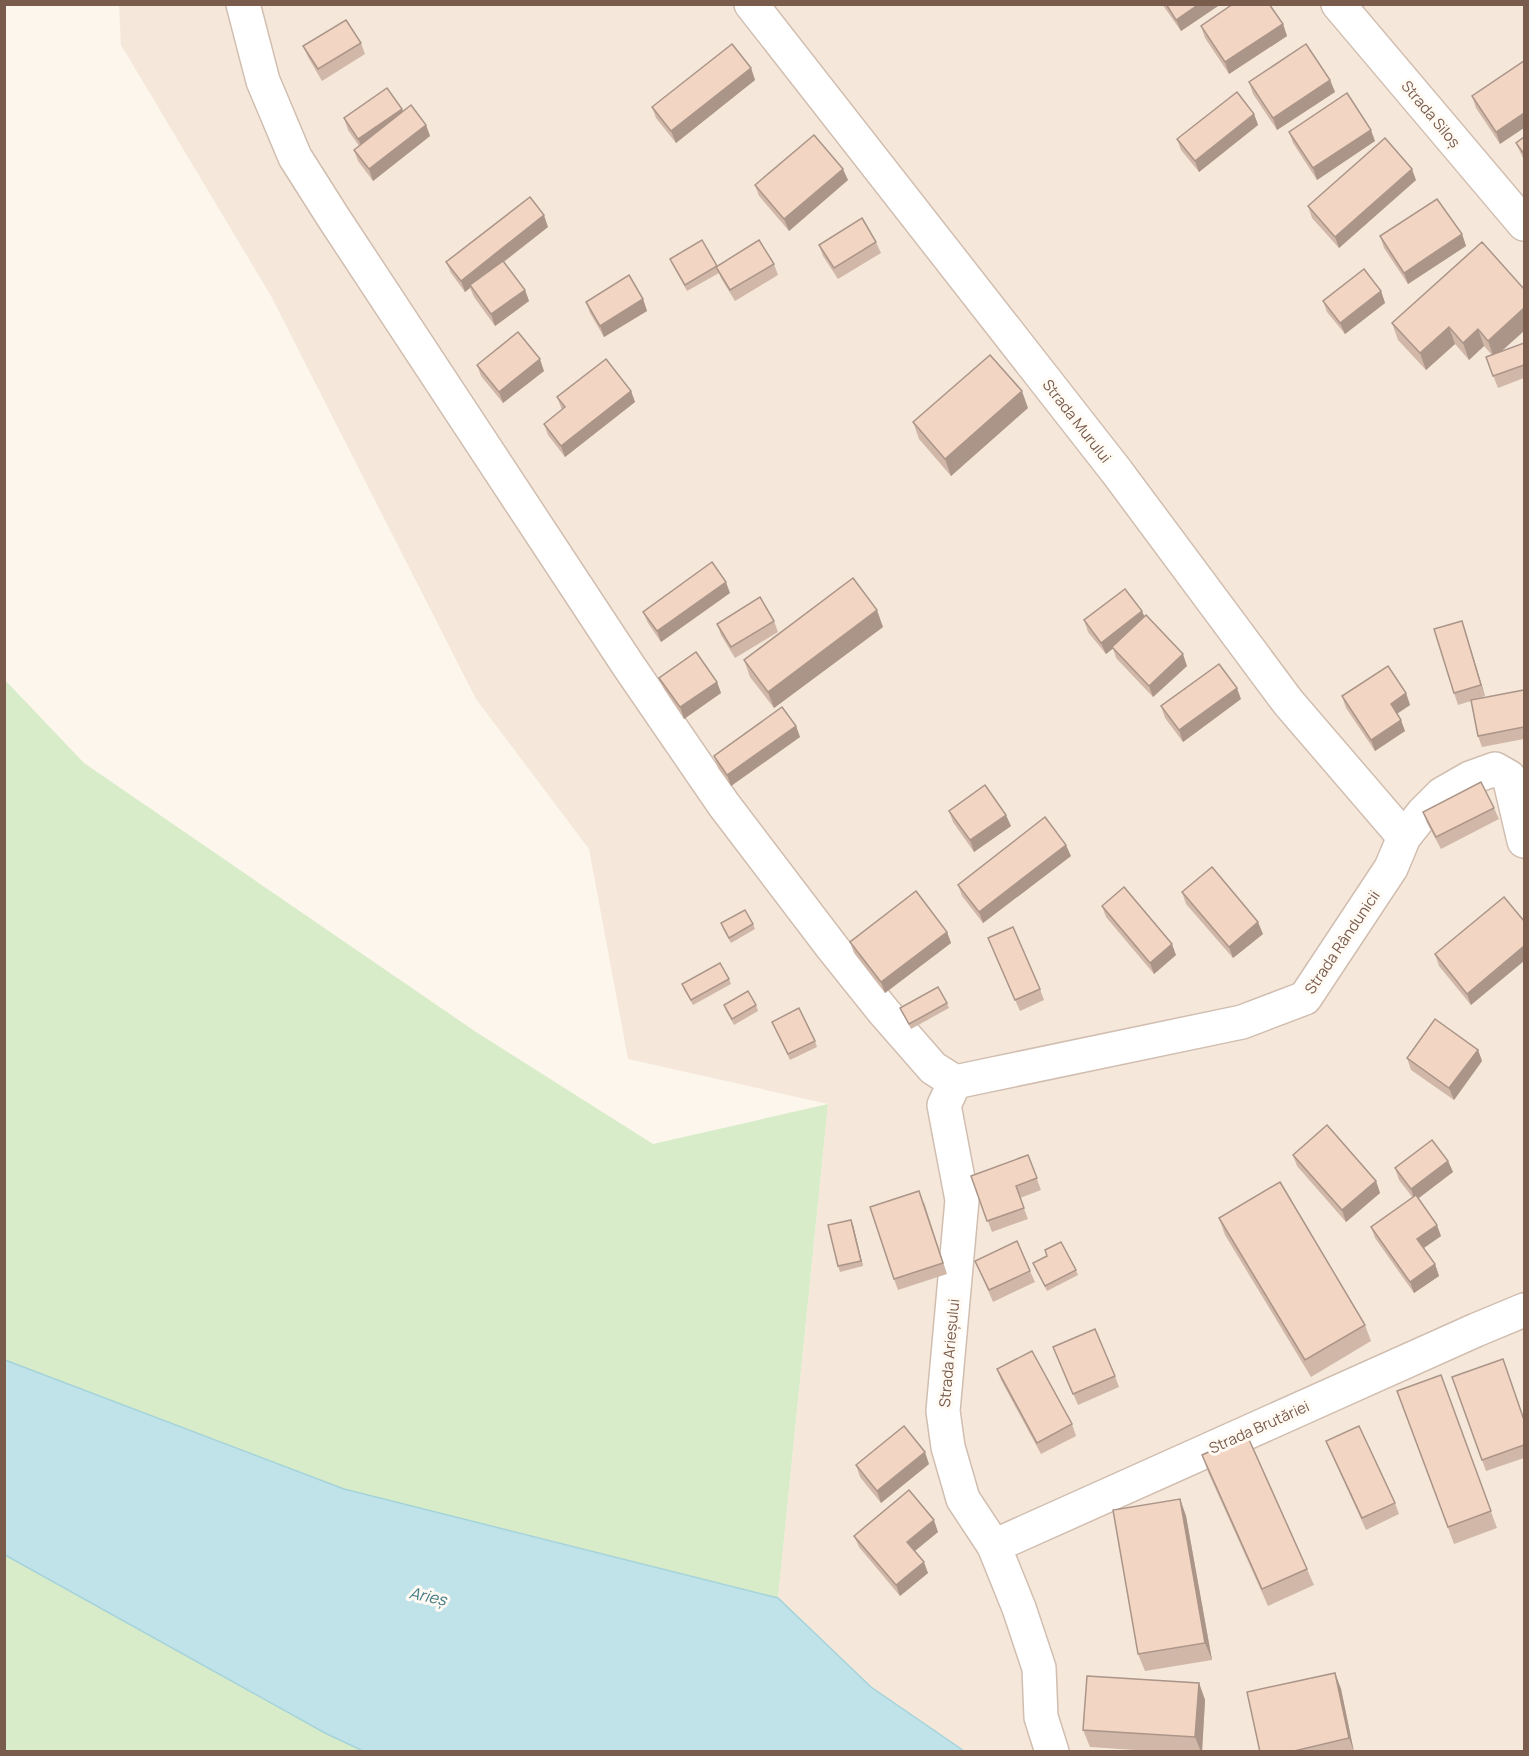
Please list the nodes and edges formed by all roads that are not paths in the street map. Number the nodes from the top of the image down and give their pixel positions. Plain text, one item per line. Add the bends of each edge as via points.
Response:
1 (243, 4) edge
2 (751, 4) edge
3 (1338, 4) edge
4 (1524, 224) edge
5 (1404, 837) junction
6 (1524, 841) edge
7 (955, 1082) junction
8 (1524, 1310) edge
9 (994, 1546) junction
10 (1052, 1752) edge

1 - 7 street via 263,81 295,157 628,665 724,805 831,948 933,1068
2 - 5 street, Strada Murului via 1117,472 1288,702
3 - 4 street, Strada Siloș
5 - 6 street, Strada Rândunicii via 1442,794 1495,769 1509,777
5 - 7 street, Strada Rândunicii via 1391,868 1305,998 1242,1022
7 - 9 street, Strada Arieșului via 944,1105 962,1200 943,1411 948,1447 963,1499
8 - 9 street, Strada Brutăriei
9 - 10 street, Strada Arieșului via 1039,1668 1041,1717

